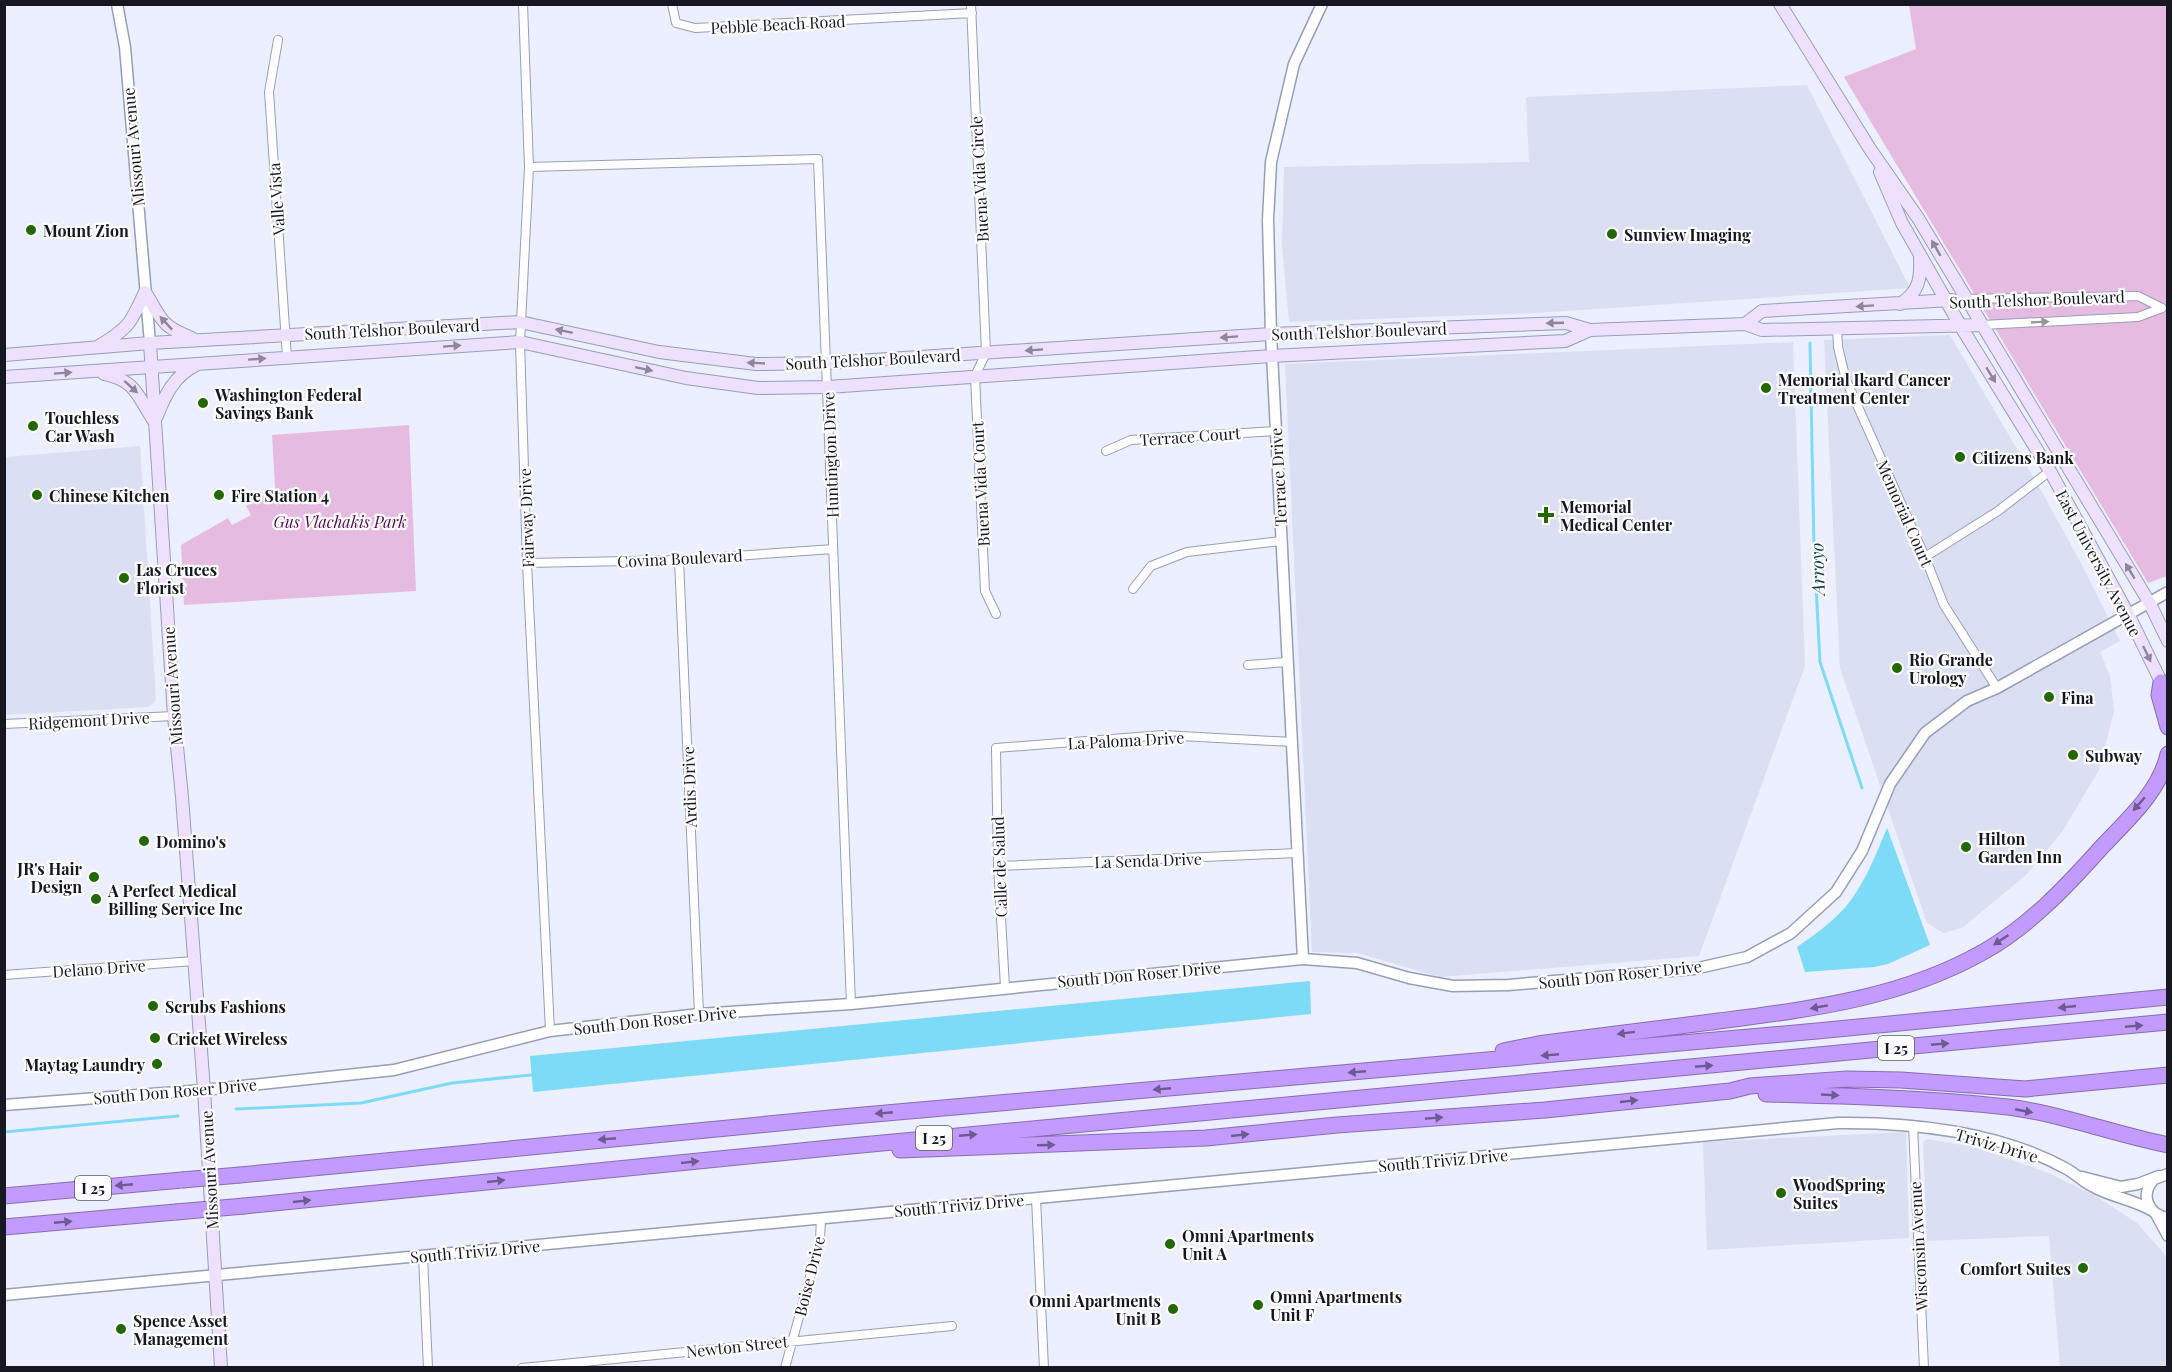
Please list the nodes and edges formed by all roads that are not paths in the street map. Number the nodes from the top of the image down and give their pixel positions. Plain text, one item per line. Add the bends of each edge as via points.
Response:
1 (117, 4) edge
2 (523, 4) edge
3 (672, 4) edge
4 (1322, 4) edge
5 (1780, 4) edge
6 (971, 9) edge
7 (278, 40) dead end
8 (1870, 149) junction
9 (529, 167) junction
10 (1920, 254) junction
11 (145, 292) junction
12 (1965, 299) junction
13 (1948, 301) junction
14 (1900, 304) junction
15 (520, 322) junction
16 (1745, 324) junction
17 (1518, 325) junction
18 (1960, 325) junction
19 (1982, 325) junction
20 (1837, 328) junction
21 (1590, 330) junction
22 (1270, 334) junction
23 (285, 336) junction
24 (198, 340) junction
25 (520, 342) junction
26 (150, 343) junction
27 (1519, 344) junction
28 (95, 348) junction
29 (986, 353) junction
30 (4, 355) edge
31 (1272, 356) junction
32 (287, 357) junction
33 (200, 363) junction
34 (827, 363) junction
35 (151, 367) junction
36 (91, 371) junction
37 (5, 374) edge
38 (975, 376) junction
39 (828, 387) junction
40 (155, 422) junction
41 (1275, 431) junction
42 (1106, 451) dead end
43 (2050, 471) junction
44 (1281, 542) junction
45 (833, 549) junction
46 (1925, 557) junction
47 (679, 560) junction
48 (527, 563) junction
49 (1133, 589) dead end
50 (2168, 592) edge
51 (2149, 602) junction
52 (996, 614) dead end
53 (2128, 614) junction
54 (2168, 641) edge
55 (1287, 662) junction
56 (1248, 665) dead end
57 (2161, 682) junction
58 (1997, 688) junction
59 (2168, 696) edge
60 (174, 716) junction
61 (4, 724) edge
62 (2168, 727) edge
63 (1292, 742) junction
64 (996, 748) joint
65 (2168, 754) edge
66 (1297, 853) junction
67 (998, 866) junction
68 (1303, 959) junction
69 (194, 961) junction
70 (4, 975) edge
71 (1005, 987) junction
72 (2168, 997) edge
73 (851, 1004) junction
74 (699, 1014) junction
75 (2168, 1022) edge
76 (550, 1031) junction
77 (1415, 1067) junction
78 (2168, 1075) edge
79 (204, 1089) junction
80 (1730, 1091) junction
81 (4, 1106) edge
82 (1913, 1125) junction
83 (2168, 1145) edge
84 (756, 1155) junction
85 (2163, 1175) edge
86 (2078, 1176) junction
87 (4, 1197) edge
88 (1036, 1198) junction
89 (2153, 1212) junction
90 (821, 1218) junction
91 (2168, 1218) edge
92 (4, 1227) edge
93 (2168, 1236) edge
94 (423, 1256) junction
95 (214, 1275) junction
96 (4, 1295) edge
97 (952, 1326) dead end
98 (792, 1341) junction
99 (221, 1368) edge
100 (428, 1368) edge
101 (522, 1368) edge
102 (785, 1368) edge
103 (1044, 1368) edge
104 (1924, 1368) edge

1 - 11 street, Missouri Avenue via 125,47
2 - 9 street, Fairway Drive
3 - 6 street, Pebble Beach Road via 676,23 695,28
4 - 22 street, Terrace Drive via 1294,64 1271,162
5 - 8 main road, East University Avenue
6 - 29 street, Buena Vida Circle
7 - 23 street, Valle Vista via 268,92
8 - 10 main road, East University Avenue
12 -> 8 main road, East University Avenue via 1918,218
9 - 15 street, Fairway Drive
9 - 34 street, Huntington Drive via 818,159
10 - 13 main road, East University Avenue
10 - 14 main road via 1919,286
24 -> 11 main road via 174,332 162,322
11 - 26 street, Missouri Avenue
11 - 28 main road via 123,332
12 - 13 main road, South Telshor Boulevard
12 - 19 main road, East University Avenue
19 -> 12 street, South Telshor Boulevard via 2138,317 2162,308 2138,296
13 - 14 main road, South Telshor Boulevard
13 - 18 main road, East University Avenue
14 -> 16 main road, South Telshor Boulevard via 1762,312
15 - 23 main road, South Telshor Boulevard
15 - 25 street, Fairway Drive
34 -> 15 main road, South Telshor Boulevard via 756,364 659,352
16 - 20 main road, South Telshor Boulevard via 1762,330
16 - 21 main road, South Telshor Boulevard
21 -> 17 main road, South Telshor Boulevard via 1566,323
17 - 22 main road, South Telshor Boulevard
17 - 27 main road
18 - 19 main road, South Telshor Boulevard
18 - 20 main road, South Telshor Boulevard
18 -> 43 main road, East University Avenue
51 -> 19 main road, East University Avenue
20 - 46 street, Memorial Court via 1846,380
21 - 27 main road, South Telshor Boulevard via 1565,341
22 -> 29 main road, South Telshor Boulevard
22 - 31 street, Terrace Drive
23 - 24 main road, South Telshor Boulevard
23 - 32 street, Valle Vista
24 - 26 main road, South Telshor Boulevard
32 -> 25 main road, South Telshor Boulevard
25 -> 39 main road, South Telshor Boulevard via 686,378 758,388
25 - 48 street, Fairway Drive
26 - 28 main road, South Telshor Boulevard
26 - 35 main road, Missouri Avenue
27 - 31 main road, South Telshor Boulevard
28 - 30 main road, South Telshor Boulevard
29 - 34 main road, South Telshor Boulevard
29 - 38 street, Buena Vida Court
31 - 38 main road, South Telshor Boulevard
31 - 41 street, Terrace Drive
33 -> 32 main road, South Telshor Boulevard
33 - 35 main road, South Telshor Boulevard
33 - 40 main road via 172,383
34 - 39 street, Huntington Drive
35 - 36 main road, South Telshor Boulevard
35 - 40 main road, Missouri Avenue
37 -> 36 main road, South Telshor Boulevard
36 -> 40 main road via 130,384
38 - 39 main road, South Telshor Boulevard
38 - 52 street, Buena Vida Court via 985,591
39 - 45 street, Huntington Drive
40 - 60 main road, Missouri Avenue
41 - 42 street, Terrace Court via 1131,440
41 - 44 street, Terrace Drive
43 - 46 street via 1998,511
43 - 53 main road, East University Avenue
44 - 49 street via 1187,552 1151,566
44 - 55 street, Terrace Drive
45 - 47 street, Covina Boulevard
45 - 73 street, Huntington Drive
46 - 58 street, Memorial Court via 1944,605
47 - 48 street, Covina Boulevard
47 - 74 street, Ardis Drive
48 - 76 street, Fairway Drive
50 - 51 street, South Don Roser Drive
51 - 53 street, South Don Roser Drive
51 - 54 main road, East University Avenue
53 -> 57 main road, East University Avenue
53 - 58 street, South Don Roser Drive
55 - 56 street
55 - 63 street, Terrace Drive
57 - 59 main road, East University Avenue
57 - 62 highway
58 - 68 street, South Don Roser Drive via 1967,701 1925,733 1890,784 1862,851 1836,892 1791,933 1747,957 1694,969 1453,986 1357,963
60 - 61 street, Ridgemont Drive
60 - 69 main road, Missouri Avenue
63 - 64 street, La Paloma Drive via 1162,735
63 - 66 street, Terrace Drive
64 - 67 street, Calle de Salud
65 -> 77 highway via 2153,789 2072,880 2020,927 1985,951 1940,973 1883,994 1821,1007 1538,1044
66 - 67 street, La Senda Drive
66 - 68 street, Terrace Drive
67 - 71 street, Calle de Salud
68 - 71 street, South Don Roser Drive
69 - 70 street, Delano Drive
69 - 79 main road, Missouri Avenue
71 - 73 street, South Don Roser Drive
72 -> 77 highway, I 25
73 - 74 street, South Don Roser Drive
74 - 76 street, South Don Roser Drive
84 -> 75 highway, I 25
76 - 79 street, South Don Roser Drive via 394,1070
77 -> 87 highway, I 25, bridge
78 - 80 highway via 2025,1089 1847,1079
79 - 81 street, South Don Roser Drive
79 - 95 main road, Missouri Avenue
80 -> 83 highway via 2009,1107
84 -> 80 highway via 1206,1138
82 - 86 street, Triviz Drive via 2005,1145
82 - 88 street, South Triviz Drive via 1796,1126
82 - 104 street, Wisconsin Avenue
92 -> 84 highway, I 25, bridge
85 - 86 street, Triviz Drive via 2121,1187
85 - 89 street via 2150,1183 2146,1194 2147,1205
86 - 89 street, Triviz Drive
88 - 90 street, South Triviz Drive
88 - 103 street
89 - 91 street, Triviz Drive
89 - 93 street
90 - 94 street, South Triviz Drive
90 - 98 street, Boise Drive via 820,1240
94 - 95 street, South Triviz Drive
94 - 100 street
95 - 96 street, South Triviz Drive
95 - 99 main road, Missouri Avenue
97 - 98 street, Newton Street
98 - 101 street, Newton Street
98 - 102 street, Boise Drive

